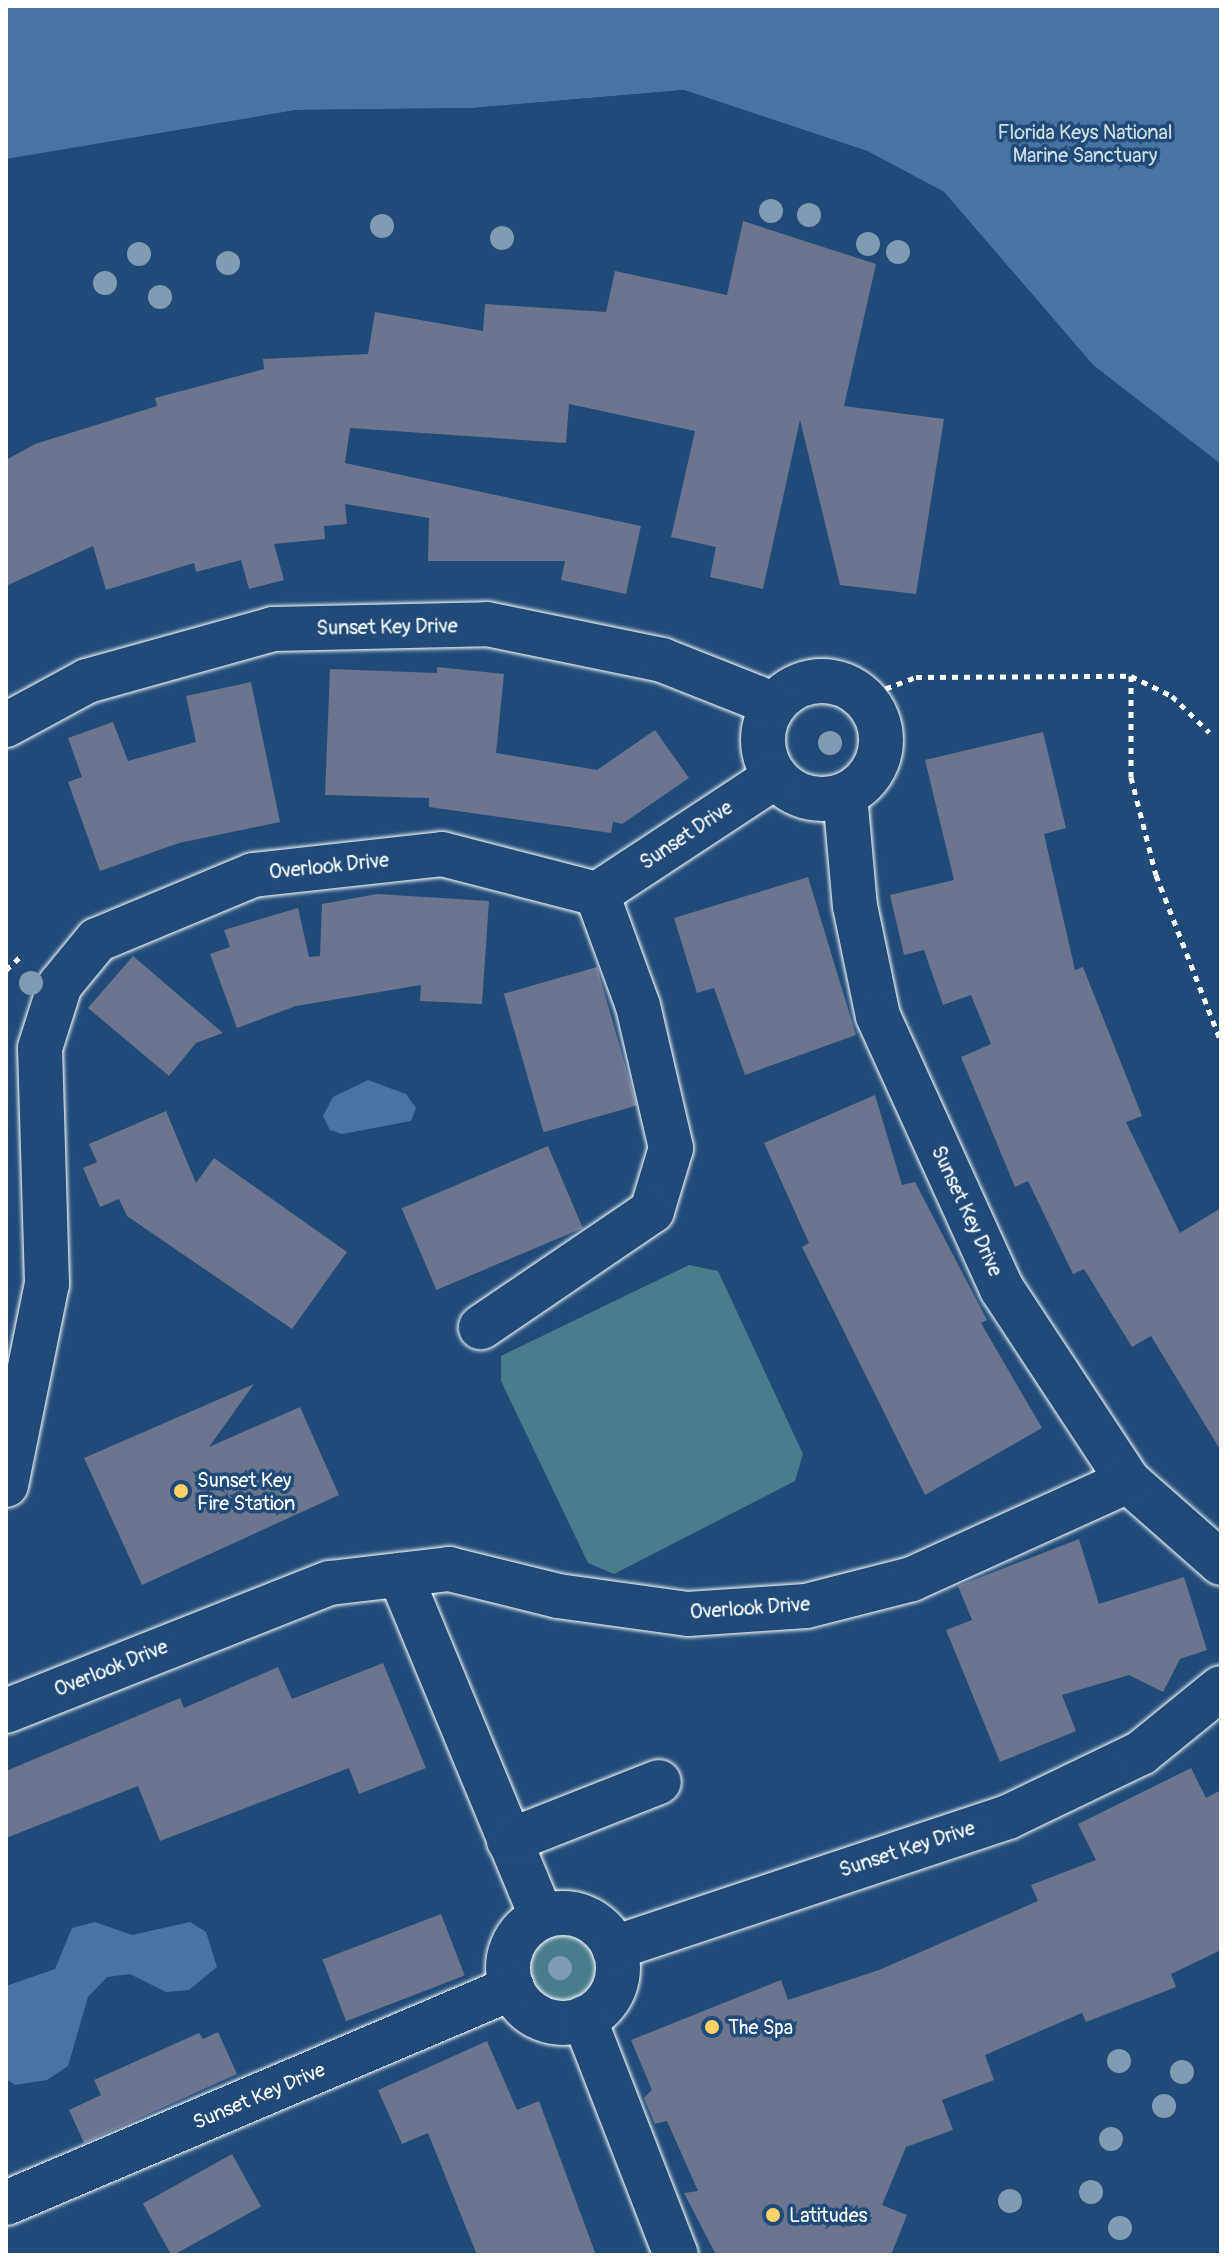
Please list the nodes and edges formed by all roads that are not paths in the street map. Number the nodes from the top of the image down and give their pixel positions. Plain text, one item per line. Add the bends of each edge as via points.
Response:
1 (773, 704) junction
2 (6, 725) edge
3 (775, 777) junction
4 (845, 795) junction
5 (597, 894) junction
6 (481, 1327) dead end
7 (1128, 1481) junction
8 (6, 1485) edge
9 (1221, 1563) edge
10 (400, 1575) junction
11 (1221, 1688) edge
12 (6, 1711) edge
13 (659, 1782) dead end
14 (509, 1841) junction
15 (542, 1917) junction
16 (614, 1948) junction
17 (512, 1988) junction
18 (584, 2018) junction
19 (6, 2203) edge
20 (676, 2255) edge

1 - 2 lane, Sunset Key Drive via 662,660 487,624 273,629 87,681
1 - 3 lane via 762,741
1 - 4 lane via 788,691 827,680 863,697 875,713 880,752 861,785
3 - 4 lane via 806,797
3 - 5 lane, Sunset Drive
4 - 7 lane, Sunset Key Drive via 855,906 878,1016 1002,1289
5 - 6 lane via 638,1006 671,1148 652,1211
5 - 8 lane, Overlook Drive via 442,854 253,875 97,940 60,985 40,1048 47,1284
7 - 9 lane, Sunset Key Drive
7 - 10 lane, Overlook Drive via 912,1579 806,1606 688,1614 558,1596 449,1569
10 - 12 lane, Overlook Drive via 330,1583
10 - 14 lane
11 - 16 lane, Sunset Key Drive via 1141,1753 1008,1817
13 - 14 lane
14 - 15 lane
15 - 16 lane via 576,1914 606,1933
15 - 17 lane via 515,1939
16 - 18 lane via 613,1989
17 - 18 lane via 534,2015
17 - 19 lane, Sunset Key Drive
18 - 20 lane

